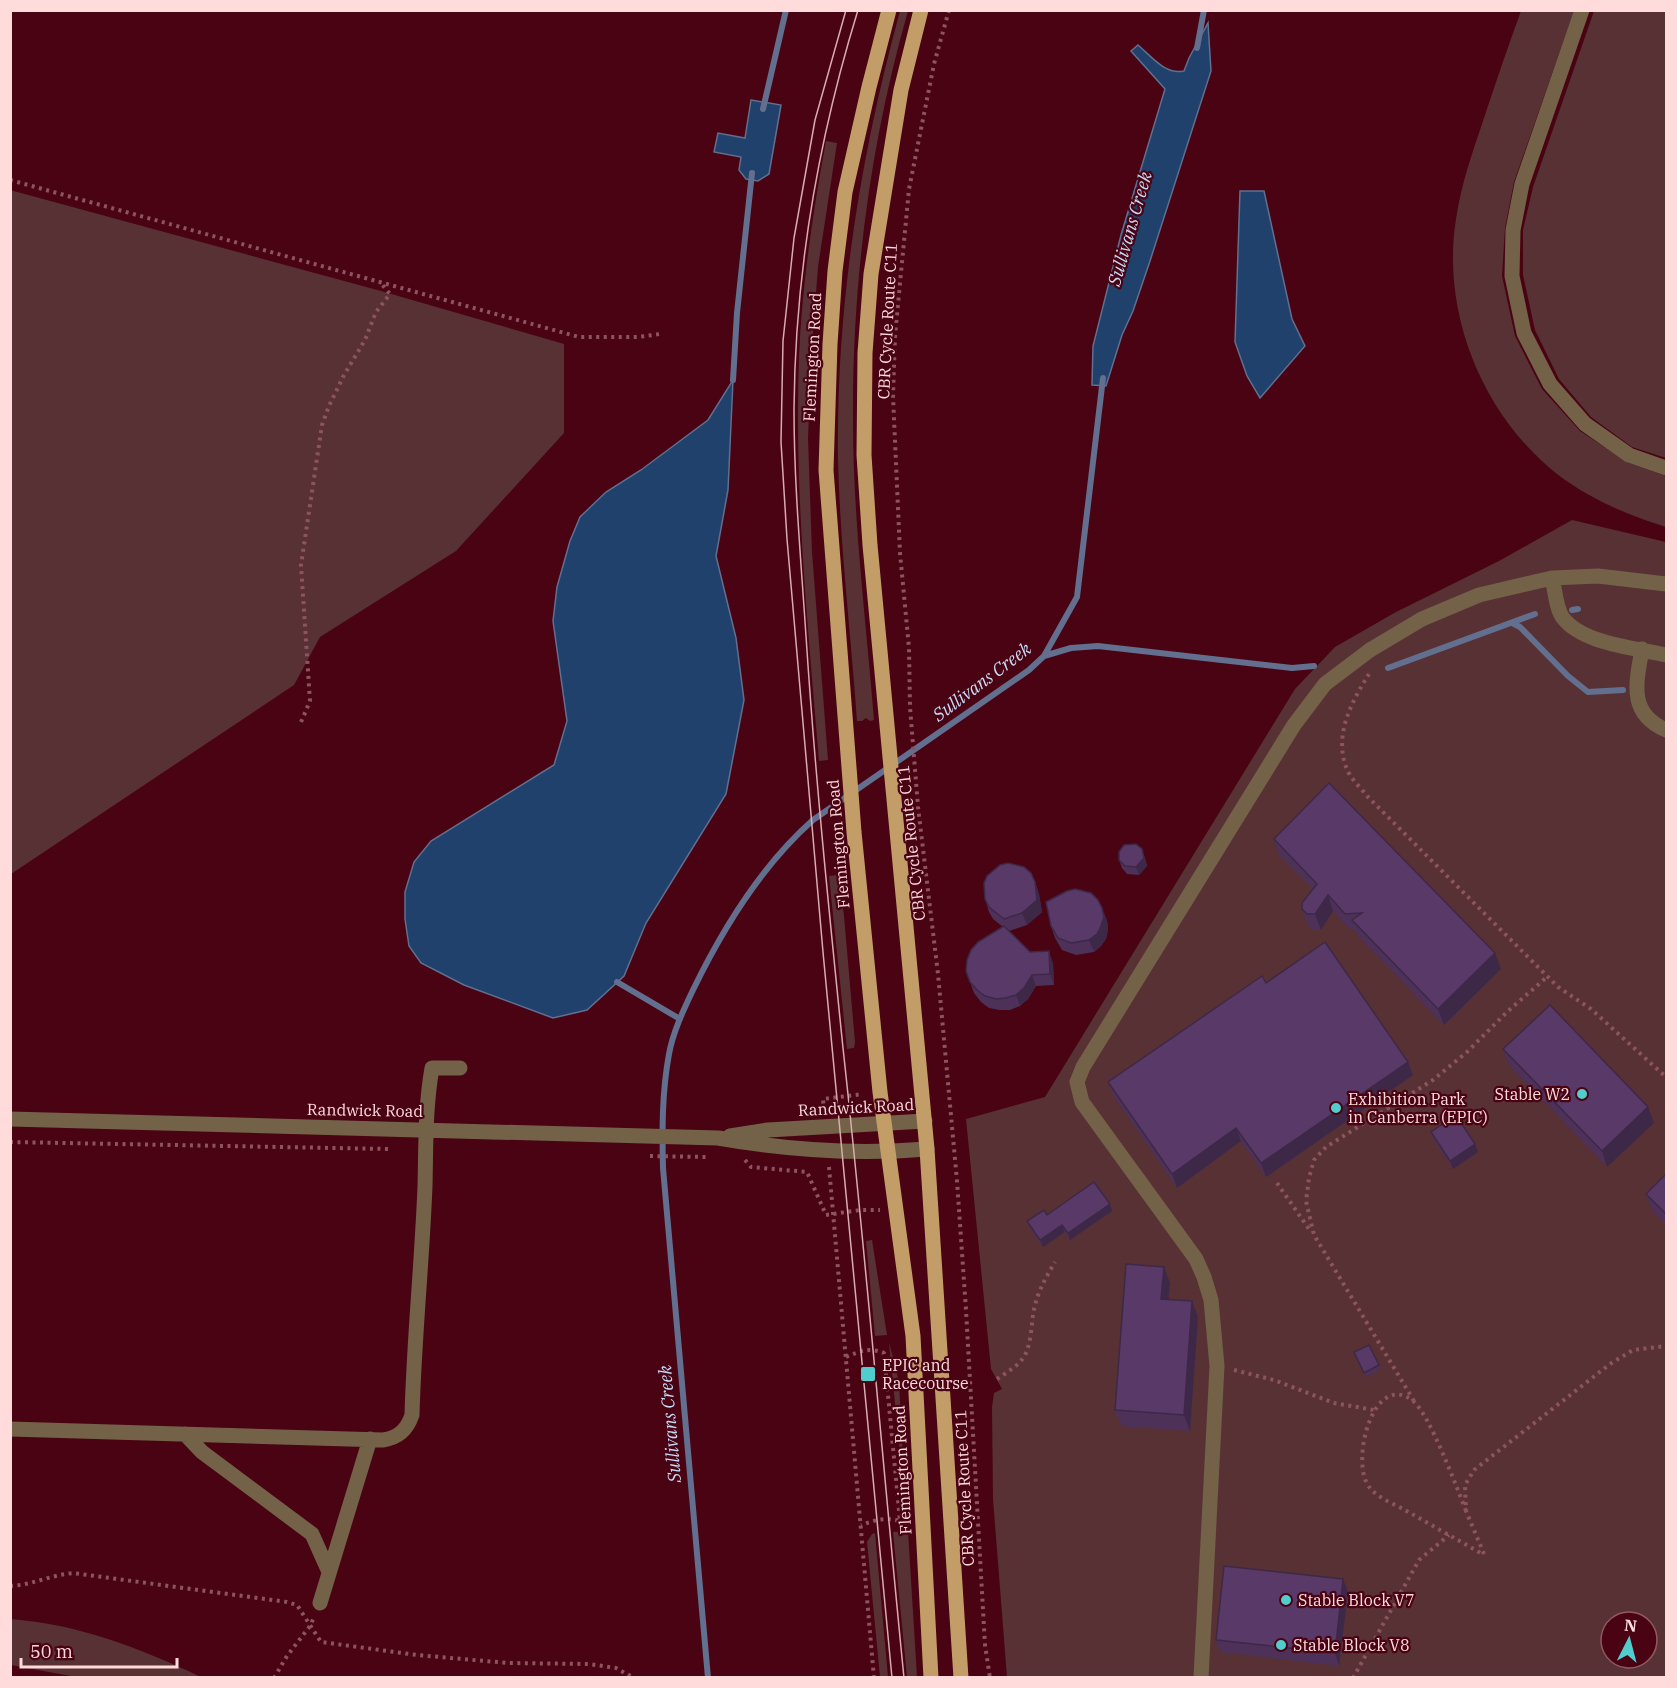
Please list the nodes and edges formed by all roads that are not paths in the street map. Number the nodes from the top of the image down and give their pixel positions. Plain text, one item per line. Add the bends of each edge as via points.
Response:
1 (889, 10) edge
2 (921, 10) edge
3 (1582, 10) edge
4 (1666, 468) edge
5 (1552, 578) junction
6 (1666, 584) edge
7 (1642, 649) junction
8 (1666, 655) edge
9 (1666, 730) edge
10 (460, 1068) dead end
11 (10, 1119) edge
12 (925, 1120) junction
13 (884, 1124) junction
14 (426, 1130) junction
15 (718, 1138) junction
16 (927, 1149) junction
17 (888, 1153) junction
18 (10, 1429) edge
19 (185, 1434) junction
20 (370, 1439) junction
21 (329, 1572) junction
22 (320, 1603) road end
23 (931, 1677) edge
24 (961, 1677) edge
25 (1201, 1677) edge

1 - 13 main road, Flemington Road via 845,192 830,344 826,470 854,832
2 - 12 main road via 901,90 871,274 864,455
3 - 4 street via 1522,184 1512,276 1524,333 1550,384 1585,424 1629,455
5 - 6 street via 1598,576
5 - 7 street via 1562,616 1576,631
5 - 25 street via 1479,595 1422,619 1370,650 1325,684 1287,735 1077,1082 1080,1098 1196,1259 1210,1300 1217,1366
7 - 8 street
7 - 9 street via 1637,702 1644,714
10 - 14 street via 432,1068
11 - 14 street, Randwick Road
12 - 13 street, Randwick Road
12 - 16 main road
13 - 15 street, Randwick Road via 768,1130
13 - 17 main road, Flemington Road
14 - 15 street, Randwick Road
14 - 20 street via 412,1415 396,1437
15 - 17 street, Randwick Road via 769,1147
16 - 17 street, Randwick Road
16 - 24 main road
17 - 23 main road, Flemington Road via 913,1336
18 - 19 street
19 - 20 street
19 - 21 street via 202,1452 312,1534
20 - 21 street
21 - 22 street

